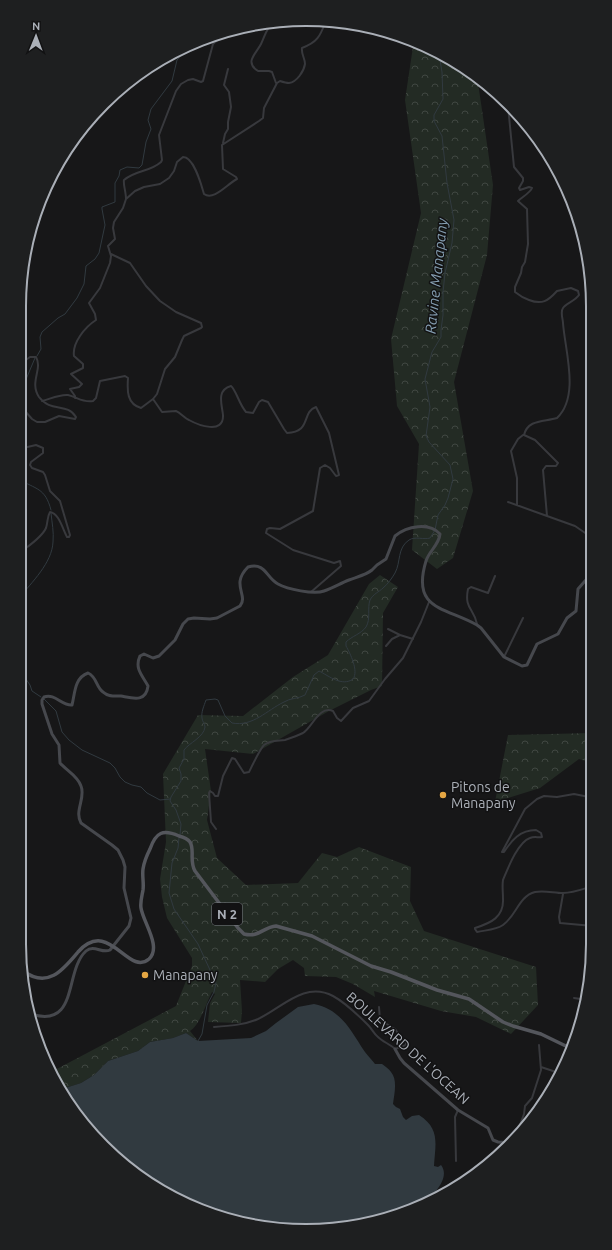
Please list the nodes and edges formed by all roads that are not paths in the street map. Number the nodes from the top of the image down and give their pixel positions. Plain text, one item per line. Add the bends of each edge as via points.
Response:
1 (323, 27) edge
2 (268, 28) edge
3 (215, 41) edge
4 (228, 69) dead end
5 (276, 83) junction
6 (509, 113) edge
7 (223, 143) junction
8 (126, 199) junction
9 (109, 249) junction
10 (26, 361) edge
11 (75, 398) junction
12 (153, 399) junction
13 (42, 401) junction
14 (26, 412) edge
15 (524, 434) junction
16 (26, 447) edge
17 (508, 502) dead end
18 (517, 505) junction
19 (547, 516) junction
20 (586, 533) edge
21 (26, 548) edge
22 (495, 576) dead end
23 (586, 580) edge
24 (311, 592) junction
25 (429, 602) junction
26 (523, 618) dead end
27 (477, 625) junction
28 (388, 629) dead end
29 (400, 634) junction
30 (413, 639) junction
31 (386, 646) dead end
32 (504, 657) junction
33 (586, 796) edge
34 (216, 829) dead end
35 (586, 888) edge
36 (563, 893) junction
37 (586, 925) edge
38 (113, 946) junction
39 (28, 974) edge
40 (574, 998) dead end
41 (581, 999) edge
42 (378, 1007) dead end
43 (36, 1014) edge
44 (214, 1028) dead end
45 (539, 1045) dead end
46 (566, 1047) edge
47 (395, 1049) junction
48 (541, 1067) junction
49 (555, 1072) edge
50 (458, 1110) junction
51 (519, 1126) edge
52 (502, 1142) edge
53 (456, 1161) dead end

1 - 5 street via 314,42 302,48 305,64 295,81
2 - 5 street via 252,57 252,62 253,68 258,71 272,72
3 - 8 street via 212,44 204,81 188,80 179,86 174,96 159,135 161,162 148,170 131,174 124,180
4 - 7 street via 224,85 229,92 231,107
5 - 7 street via 264,108 263,118
6 - 15 street via 514,167 523,178 519,188 532,188 518,201 526,209 528,244 515,292 520,297 536,303 544,302 557,291 570,288 578,290 579,294 562,310 570,368 566,407 557,418 534,422
7 - 8 street via 223,169 237,178 214,196 208,197 204,194 198,173 189,159 182,157 169,178 160,184 135,191
8 - 9 street via 114,222 115,239 109,245
9 - 11 street via 110,263 100,288 89,303 96,320 85,328 74,353 83,368 71,374 82,384 70,389
9 - 12 street via 112,255 130,262 160,301 202,324 201,328 184,336 175,357 165,369
10 - 13 street via 32,357 37,359 35,385
11 - 12 street via 92,401 96,398 100,381 125,376 128,378 127,393 132,403 141,408
11 - 13 street via 64,395
12 - 24 street via 162,412 176,411 198,425 215,427 220,425 223,415 220,399 230,386 246,412 253,412 262,400 268,402 287,433 302,428 312,408 316,407 329,433 339,475 336,476 325,465 322,466 313,511 280,528 270,528 266,533 293,550 334,563 340,561 341,566
13 - 14 street via 67,410 76,418 59,416 39,422
15 - 18 street via 511,451 517,478
15 - 19 street via 540,444 558,463 556,466 546,466 543,470
16 - 21 street via 36,445 43,448 43,453 30,465 43,472 50,492 60,501 70,535 67,537 54,513 50,512 44,532
17 - 18 street
18 - 19 street
19 - 20 street via 575,526
22 - 27 street via 488,593 471,587 467,590 467,604
23 - 32 main road via 578,589 576,611 567,618 558,634 537,644 526,665 522,666
24 - 25 main road via 324,591 369,572 386,559 397,534 424,526 432,528 440,536 427,557 423,574 422,587
24 - 38 main road via 281,586 262,568 248,567 239,582 243,597 240,606 213,619 190,619 159,656 140,656 139,671 148,686 142,696 136,698 106,695 99,688 93,675 88,673 77,684 72,706 51,696 42,699 43,708 59,748 60,763 82,786 79,819 118,850 123,860 124,888 131,918 129,926
25 - 27 main road
25 - 30 street
26 - 32 street
27 - 32 main road
28 - 29 street
29 - 30 street
29 - 31 street
30 - 34 street via 403,658 369,701 354,708 341,721 333,711 328,710 316,717 303,733 264,745 248,772 244,773 232,758 223,776 218,796 210,791 209,793 211,822
33 - 36 street via 574,794 544,796 525,809 502,852 524,832 536,830 542,837 528,838 521,846 503,880 502,911 492,921 475,928 475,931 492,930 503,925 525,897 534,892
35 - 36 street
36 - 37 street via 560,923
38 - 39 main road, N 2 via 101,940 89,943 63,970 52,976 38,978
38 - 43 main road via 107,951 92,948 88,950 76,970 67,1000 59,1011 48,1015
38 - 46 main road, N 2 via 137,962 145,961 152,955 153,945 140,908 143,870 154,840 163,832 169,832 186,839 191,845 191,863 195,871 244,934 255,935 276,926 312,936 370,966 469,999 503,1022 541,1034
40 - 41 street
42 - 47 street via 380,1020 395,1029 406,1043
44 - 47 street, BOULEVARD DE L'OCEAN via 250,1022 297,995 319,992 341,1001 367,1024 378,1038
45 - 48 street
47 - 50 main road, BOULEVARD DE L'OCEAN via 404,1063
48 - 49 street
48 - 51 street via 532,1098 525,1106
50 - 52 main road, BOULEVARD DE L'OCEAN via 488,1128 493,1140
50 - 53 street via 455,1117

